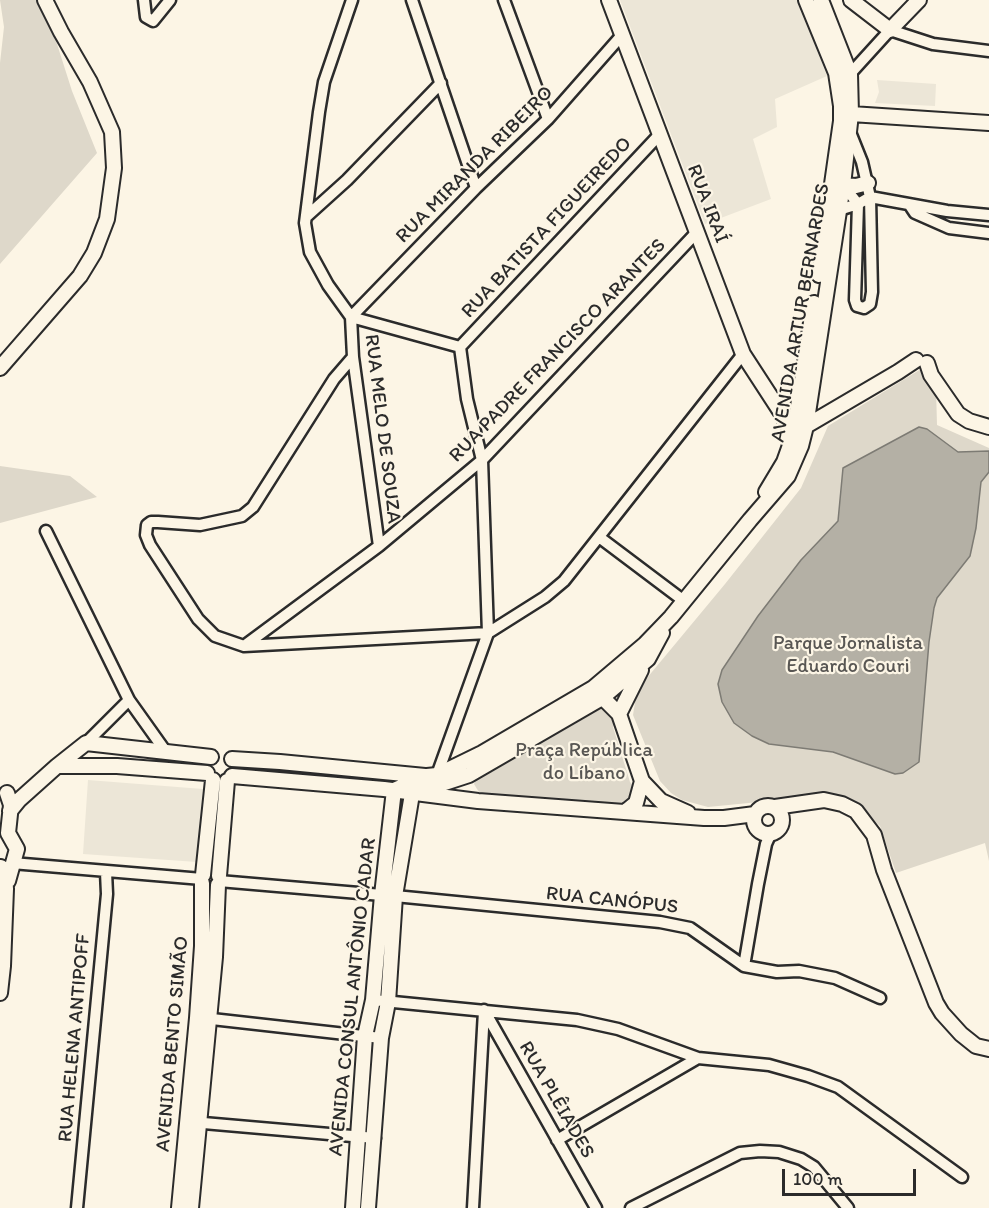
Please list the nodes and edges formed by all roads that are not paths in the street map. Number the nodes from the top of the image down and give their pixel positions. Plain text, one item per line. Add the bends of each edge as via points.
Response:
1 (45, 0) edge
2 (144, 0) edge
3 (170, 0) edge
4 (352, 0) edge
5 (412, 0) edge
6 (504, 0) edge
7 (609, 0) edge
8 (806, 0) edge
9 (821, 0) edge
10 (851, 0) edge
11 (918, 0) edge
12 (890, 30) junction
13 (622, 35) junction
14 (989, 51) edge
15 (850, 74) junction
16 (441, 83) junction
17 (851, 114) junction
18 (548, 119) junction
19 (989, 123) edge
20 (850, 132) junction
21 (660, 134) junction
22 (835, 162) junction
23 (843, 184) junction
24 (476, 188) junction
25 (869, 190) junction
26 (858, 204) junction
27 (909, 204) junction
28 (839, 210) junction
29 (989, 215) edge
30 (306, 217) junction
31 (697, 232) junction
32 (989, 233) edge
33 (351, 317) junction
34 (460, 347) junction
35 (743, 354) junction
36 (353, 357) junction
37 (0, 368) edge
38 (804, 404) junction
39 (834, 408) junction
40 (782, 414) junction
41 (800, 426) junction
42 (989, 427) edge
43 (795, 447) junction
44 (482, 460) junction
45 (46, 531) dead end
46 (599, 537) junction
47 (379, 546) junction
48 (684, 601) junction
49 (671, 617) junction
50 (488, 633) junction
51 (244, 646) junction
52 (648, 659) junction
53 (598, 693) junction
54 (129, 700) junction
55 (619, 714) junction
56 (86, 743) junction
57 (166, 752) junction
58 (482, 753) junction
59 (211, 758) junction
60 (232, 759) junction
61 (57, 766) junction
62 (117, 766) junction
63 (210, 776) junction
64 (432, 776) junction
65 (469, 776) junction
66 (230, 778) junction
67 (642, 781) junction
68 (33, 788) junction
69 (394, 790) junction
70 (3, 793) edge
71 (412, 794) junction
72 (478, 801) junction
73 (778, 810) junction
74 (10, 811) junction
75 (625, 812) junction
76 (704, 818) junction
77 (761, 826) junction
78 (4, 865) edge
79 (106, 872) junction
80 (202, 879) junction
81 (218, 881) junction
82 (389, 896) junction
83 (744, 966) junction
84 (0, 993) edge
85 (879, 998) dead end
86 (373, 1000) junction
87 (388, 1002) junction
88 (484, 1010) junction
89 (202, 1018) junction
90 (365, 1036) junction
91 (381, 1038) junction
92 (989, 1049) edge
93 (698, 1058) junction
94 (193, 1122) junction
95 (358, 1136) junction
96 (375, 1138) junction
97 (558, 1140) junction
98 (962, 1177) dead end
99 (476, 1205) edge
100 (77, 1208) edge
101 (178, 1208) edge
102 (191, 1208) edge
103 (353, 1208) edge
104 (368, 1208) edge
105 (596, 1208) edge
106 (631, 1208) edge
107 (848, 1208) edge

1 - 37 street via 90,82 112,132 114,168 107,219 94,253 80,276
2 - 3 street via 146,17 153,21
4 - 30 street via 324,82
5 - 16 street
6 - 18 street
7 - 13 street, RUA IRAÍ
8 - 22 street, AVENIDA ARTUR BERNARDES via 840,91 841,121
9 - 15 street, AVENIDA ARTUR BERNARDES
10 - 12 street
11 - 12 street
12 - 14 street via 933,44
12 - 15 street
13 - 18 street, RUA MIRANDA RIBEIRO
13 - 21 street, RUA IRAÍ
15 - 17 street, AVENIDA ARTUR BERNARDES
16 - 24 street
16 - 30 street
17 - 19 street
17 - 20 street, AVENIDA ARTUR BERNARDES
18 - 24 street, RUA MIRANDA RIBEIRO
20 - 23 street, AVENIDA ARTUR BERNARDES
20 - 25 street
21 - 31 street, RUA IRAÍ
21 - 34 street, RUA BATISTA FIGUEIREDO
22 - 23 street
22 - 38 street, AVENIDA ARTUR BERNARDES
23 - 25 street
23 - 26 street
23 - 28 street, AVENIDA ARTUR BERNARDES
24 - 33 street, RUA MIRANDA RIBEIRO
25 - 26 street
25 - 26 street via 872,292 870,304 864,308 857,306 855,295
25 - 27 street
26 - 28 street
27 - 29 street
27 - 32 street via 915,213 949,228
28 - 38 street, AVENIDA ARTUR BERNARDES
30 - 33 street via 310,252
31 - 35 street, RUA IRAÍ
31 - 44 street, RUA PADRE FRANCISCO ARANTES
33 - 34 street
33 - 36 street, RUA MELO DE SOUZA
34 - 44 street via 467,399
35 - 40 street, RUA IRAÍ
35 - 46 street
36 - 47 street, RUA MELO DE SOUZA
36 - 51 street via 334,379 248,512 219,523 147,525 150,545 198,619 216,636
38 - 39 street
38 - 40 street
38 - 41 street, AVENIDA ARTUR BERNARDES
39 - 41 street
39 - 42 street via 898,372 923,367 958,414
40 - 41 street
40 - 43 street, RUA IRAÍ
41 - 43 street, AVENIDA ARTUR BERNARDES
43 - 48 street, AVENIDA ARTUR BERNARDES via 788,476
44 - 47 street, RUA PADRE FRANCISCO ARANTES
44 - 50 street
45 - 54 street
46 - 48 street
46 - 50 street via 545,597
47 - 51 street, RUA PADRE FRANCISCO ARANTES
48 - 49 street, AVENIDA ARTUR BERNARDES
49 - 52 street, AVENIDA ARTUR BERNARDES
49 - 53 street, AVENIDA ARTUR BERNARDES
50 - 51 street
50 - 64 street
52 - 53 street, AVENIDA ARTUR BERNARDES
52 - 55 street
53 - 55 street
53 - 58 street, AVENIDA ARTUR BERNARDES
53 - 65 street, AVENIDA ARTUR BERNARDES
54 - 56 street
54 - 57 street
55 - 67 street
56 - 57 street
56 - 61 street
56 - 62 street
57 - 59 street
58 - 64 street, AVENIDA ARTUR BERNARDES
58 - 65 street
59 - 60 street via 220,754
59 - 63 street via 207,765
60 - 64 street
60 - 66 street via 235,767
61 - 62 street
61 - 68 street
62 - 63 street
63 - 66 street via 222,782
63 - 80 street, AVENIDA BENTO SIMÃO
64 - 69 street, AVENIDA ARTUR BERNARDES
65 - 71 street, AVENIDA ARTUR BERNARDES
65 - 72 street via 466,786
66 - 69 street
66 - 81 street, AVENIDA BENTO SIMÃO
67 - 75 street via 636,803
67 - 76 street via 661,801
68 - 70 street
68 - 74 street
69 - 71 street
69 - 82 street, AVENIDA CONSUL ANTÔNIO CADAR
70 - 74 street via 11,805
71 - 72 street
71 - 82 street, AVENIDA CONSUL ANTÔNIO CADAR
72 - 75 street
73 - 77 street via 761,807
73 - 77 street via 781,826
73 - 92 street via 824,800 856,811 874,835 936,1003 961,1034 976,1046
74 - 78 street via 8,833 17,854
75 - 76 street
76 - 77 street
77 - 83 street via 765,850
78 - 79 street
78 - 84 street
79 - 80 street
79 - 100 street, RUA HELENA ANTIPOFF
80 - 81 street via 211,871
80 - 89 street, AVENIDA BENTO SIMÃO
81 - 82 street, RUA CANÓPUS
81 - 89 street, AVENIDA BENTO SIMÃO via 215,957
82 - 83 street, RUA CANÓPUS via 660,922 690,928
82 - 86 street, AVENIDA CONSUL ANTÔNIO CADAR
82 - 87 street, AVENIDA CONSUL ANTÔNIO CADAR
83 - 85 street, RUA CANÓPUS via 835,978
86 - 87 street
86 - 90 street, AVENIDA CONSUL ANTÔNIO CADAR
87 - 88 street
87 - 91 street, AVENIDA CONSUL ANTÔNIO CADAR
88 - 93 street via 577,1020 618,1029
88 - 97 street, RUA PLÊIADES
88 - 99 street
89 - 90 street
89 - 94 street, AVENIDA BENTO SIMÃO
90 - 91 street
90 - 95 street, AVENIDA CONSUL ANTÔNIO CADAR
91 - 96 street, AVENIDA CONSUL ANTÔNIO CADAR
93 - 97 street
93 - 98 street via 769,1065 838,1087
94 - 95 street
94 - 101 street, AVENIDA BENTO SIMÃO
94 - 102 street, AVENIDA BENTO SIMÃO
95 - 96 street
95 - 103 street, AVENIDA CONSUL ANTÔNIO CADAR
96 - 104 street, AVENIDA CONSUL ANTÔNIO CADAR
97 - 105 street, RUA PLÊIADES
106 - 107 street via 740,1153 760,1151 779,1152 814,1167

